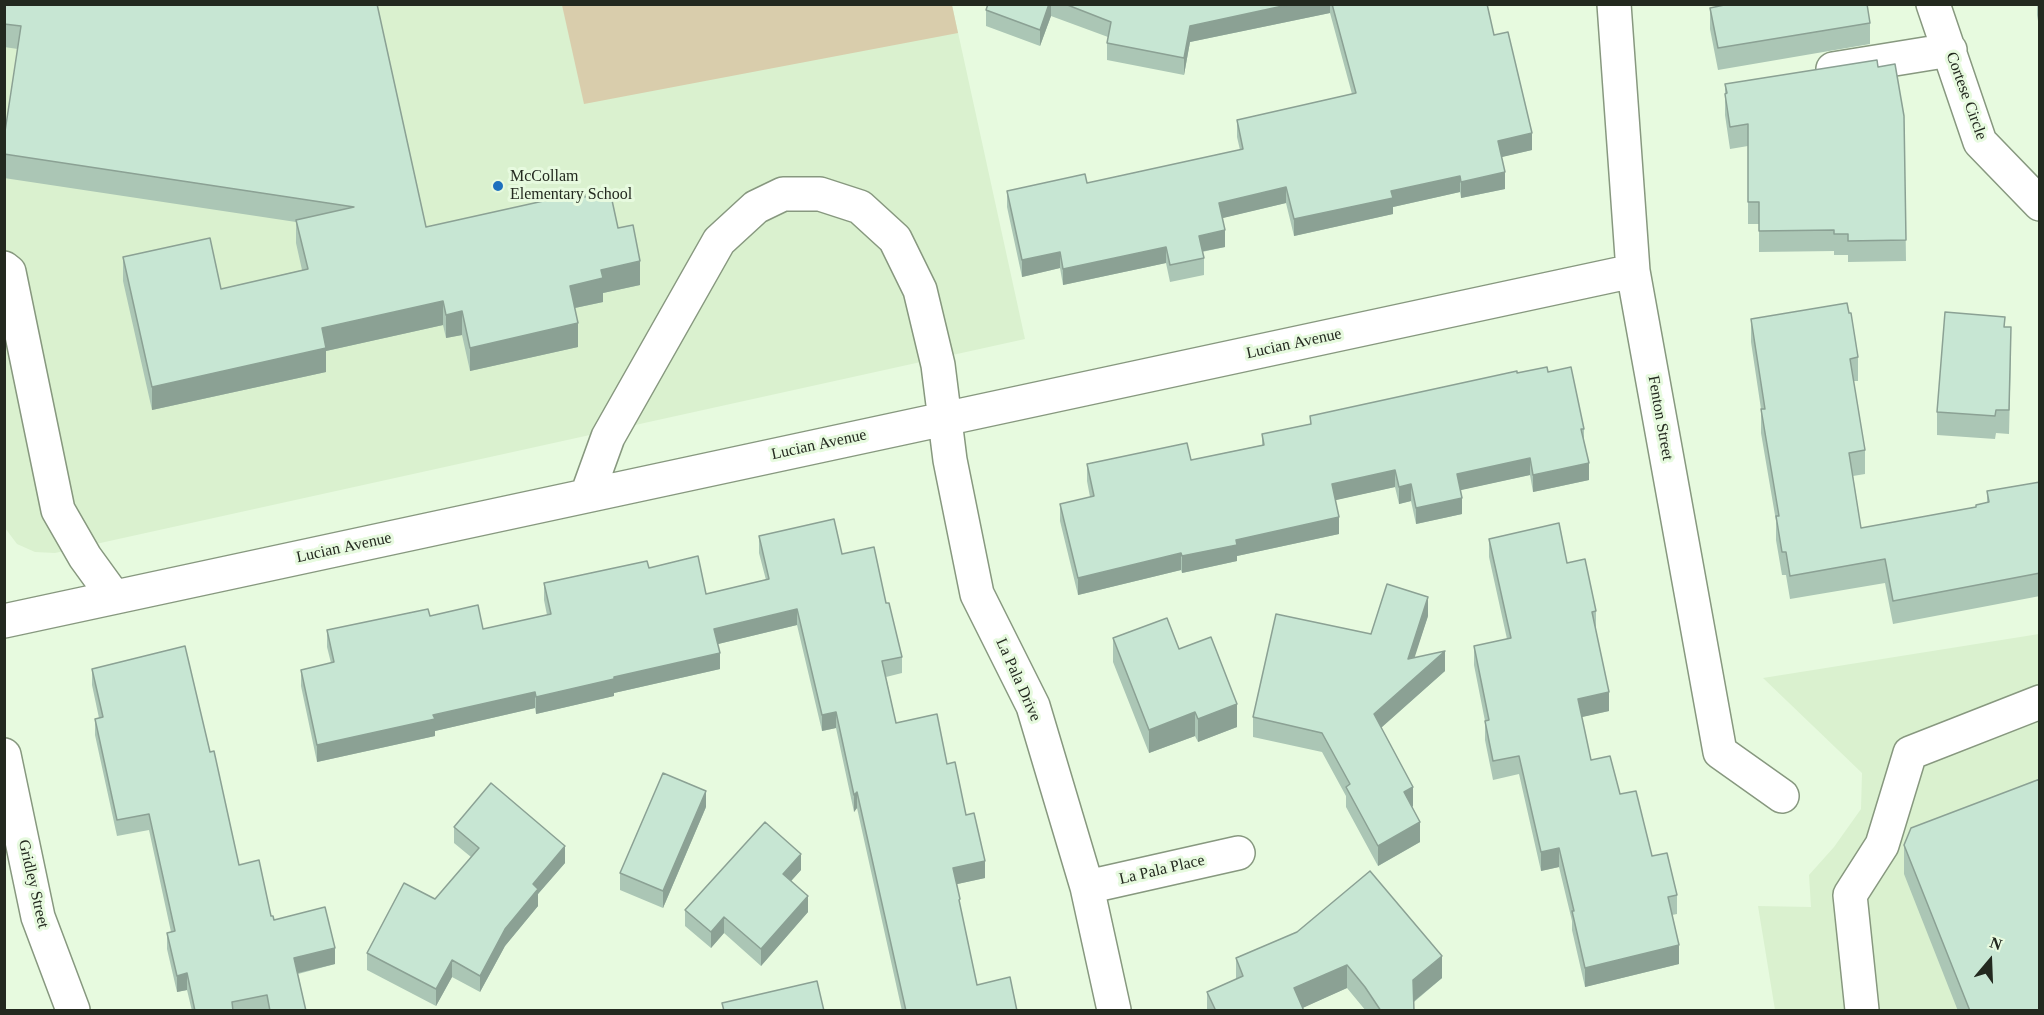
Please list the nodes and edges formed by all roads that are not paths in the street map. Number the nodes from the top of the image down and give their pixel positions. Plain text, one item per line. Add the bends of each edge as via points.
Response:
1 (1614, 4) edge
2 (1933, 4) edge
3 (1950, 50) junction
4 (1803, 74) edge
5 (2040, 204) edge
6 (4, 268) edge
7 (1633, 271) junction
8 (944, 419) junction
9 (587, 495) junction
10 (114, 597) junction
11 (4, 621) edge
12 (2040, 702) edge
13 (4, 755) edge
14 (1782, 796) dead end
15 (1238, 853) dead end
16 (1087, 887) junction
17 (73, 1011) edge
18 (1114, 1011) edge
19 (1862, 1011) edge

1 - 7 street, Fenton Street
2 - 3 street, Cortese Circle
3 - 4 street
3 - 5 street, Cortese Circle via 1980,142
6 - 10 street via 9,272 58,510
7 - 8 street, Lucian Avenue
7 - 14 street, Fenton Street via 1720,752
8 - 9 street, Lucian Avenue
8 - 9 street, La Pala Drive via 938,365 920,290 895,239 860,207 820,194 783,194 756,207 719,241 608,438
8 - 16 street, La Pala Drive via 977,594 1033,706
9 - 10 street, Lucian Avenue
10 - 11 street, Lucian Avenue
12 - 19 street via 1910,753 1882,845 1850,895
13 - 17 street, Gridley Street via 38,917
15 - 16 street, La Pala Place
16 - 18 street, La Pala Drive

